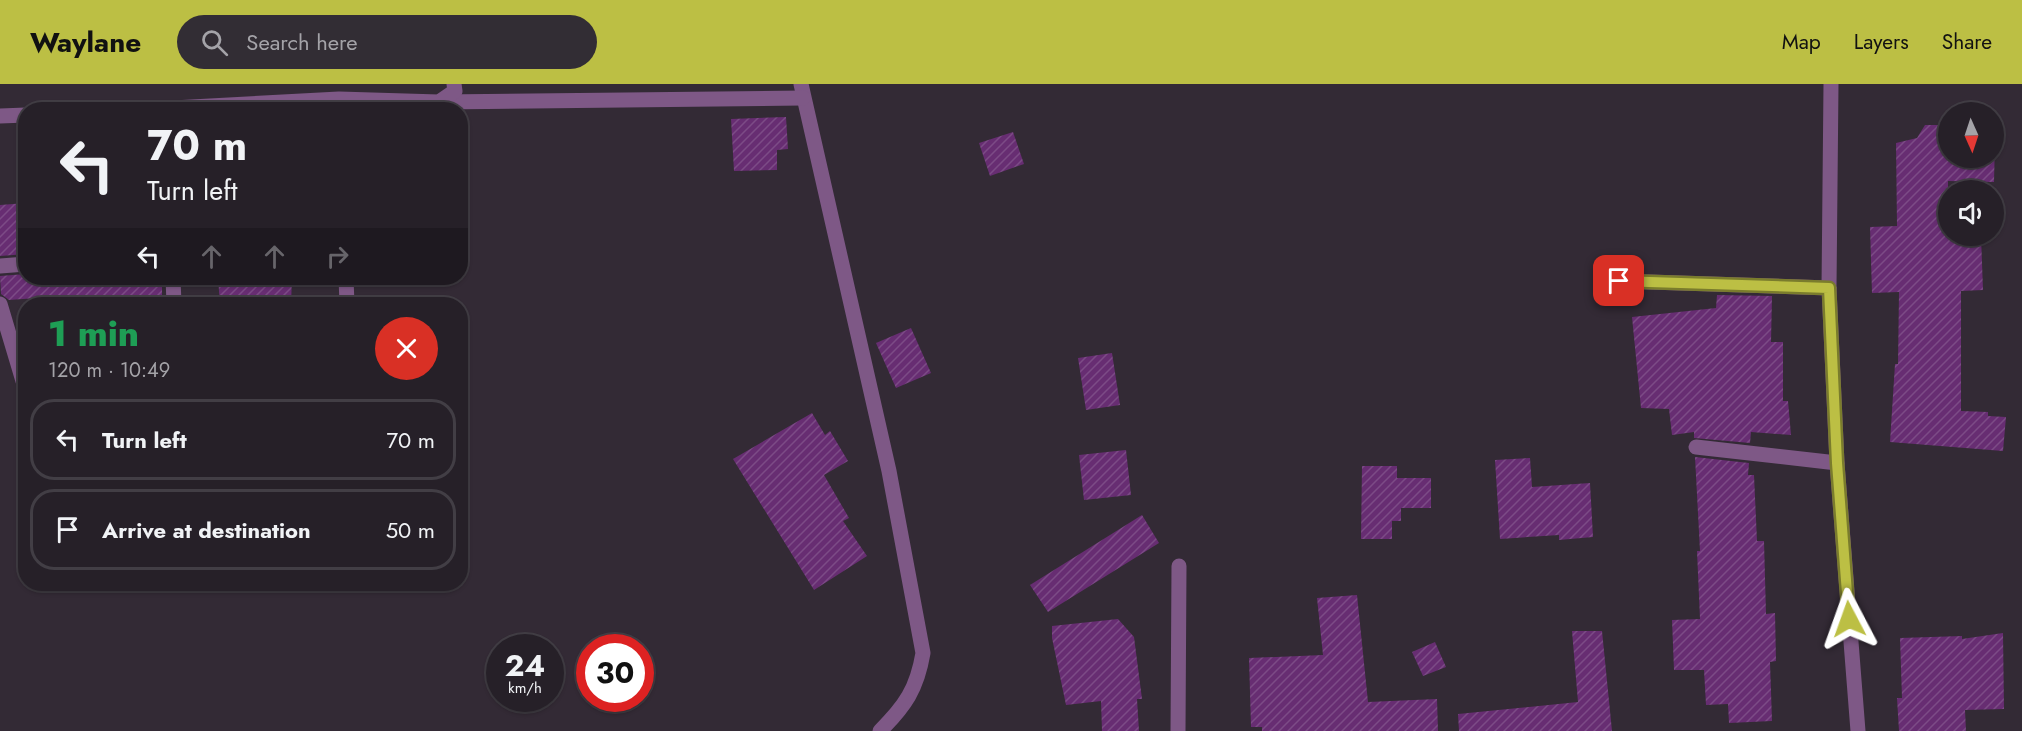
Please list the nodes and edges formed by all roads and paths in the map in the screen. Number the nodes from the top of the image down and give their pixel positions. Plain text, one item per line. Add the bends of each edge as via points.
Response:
1 (454, 84) edge
2 (1831, 84) edge
3 (802, 91) edge
4 (439, 102) joint
5 (18, 115) edge
6 (0, 116) edge
7 (18, 265) edge
8 (0, 266) edge
9 (1619, 281) dead end
10 (1829, 288) junction
11 (0, 304) edge
12 (18, 364) edge
13 (1696, 447) dead end
14 (1837, 463) junction
15 (1179, 566) dead end
16 (880, 731) edge
17 (1178, 731) edge
18 (1858, 731) edge

1 - 4 street via 450,96
2 - 10 street
3 - 4 street
3 - 16 street via 889,471 923,653 919,677 903,707
5 - 6 street
7 - 8 street
9 - 10 street
10 - 14 street
11 - 12 street
13 - 14 street
14 - 18 street
15 - 17 street

